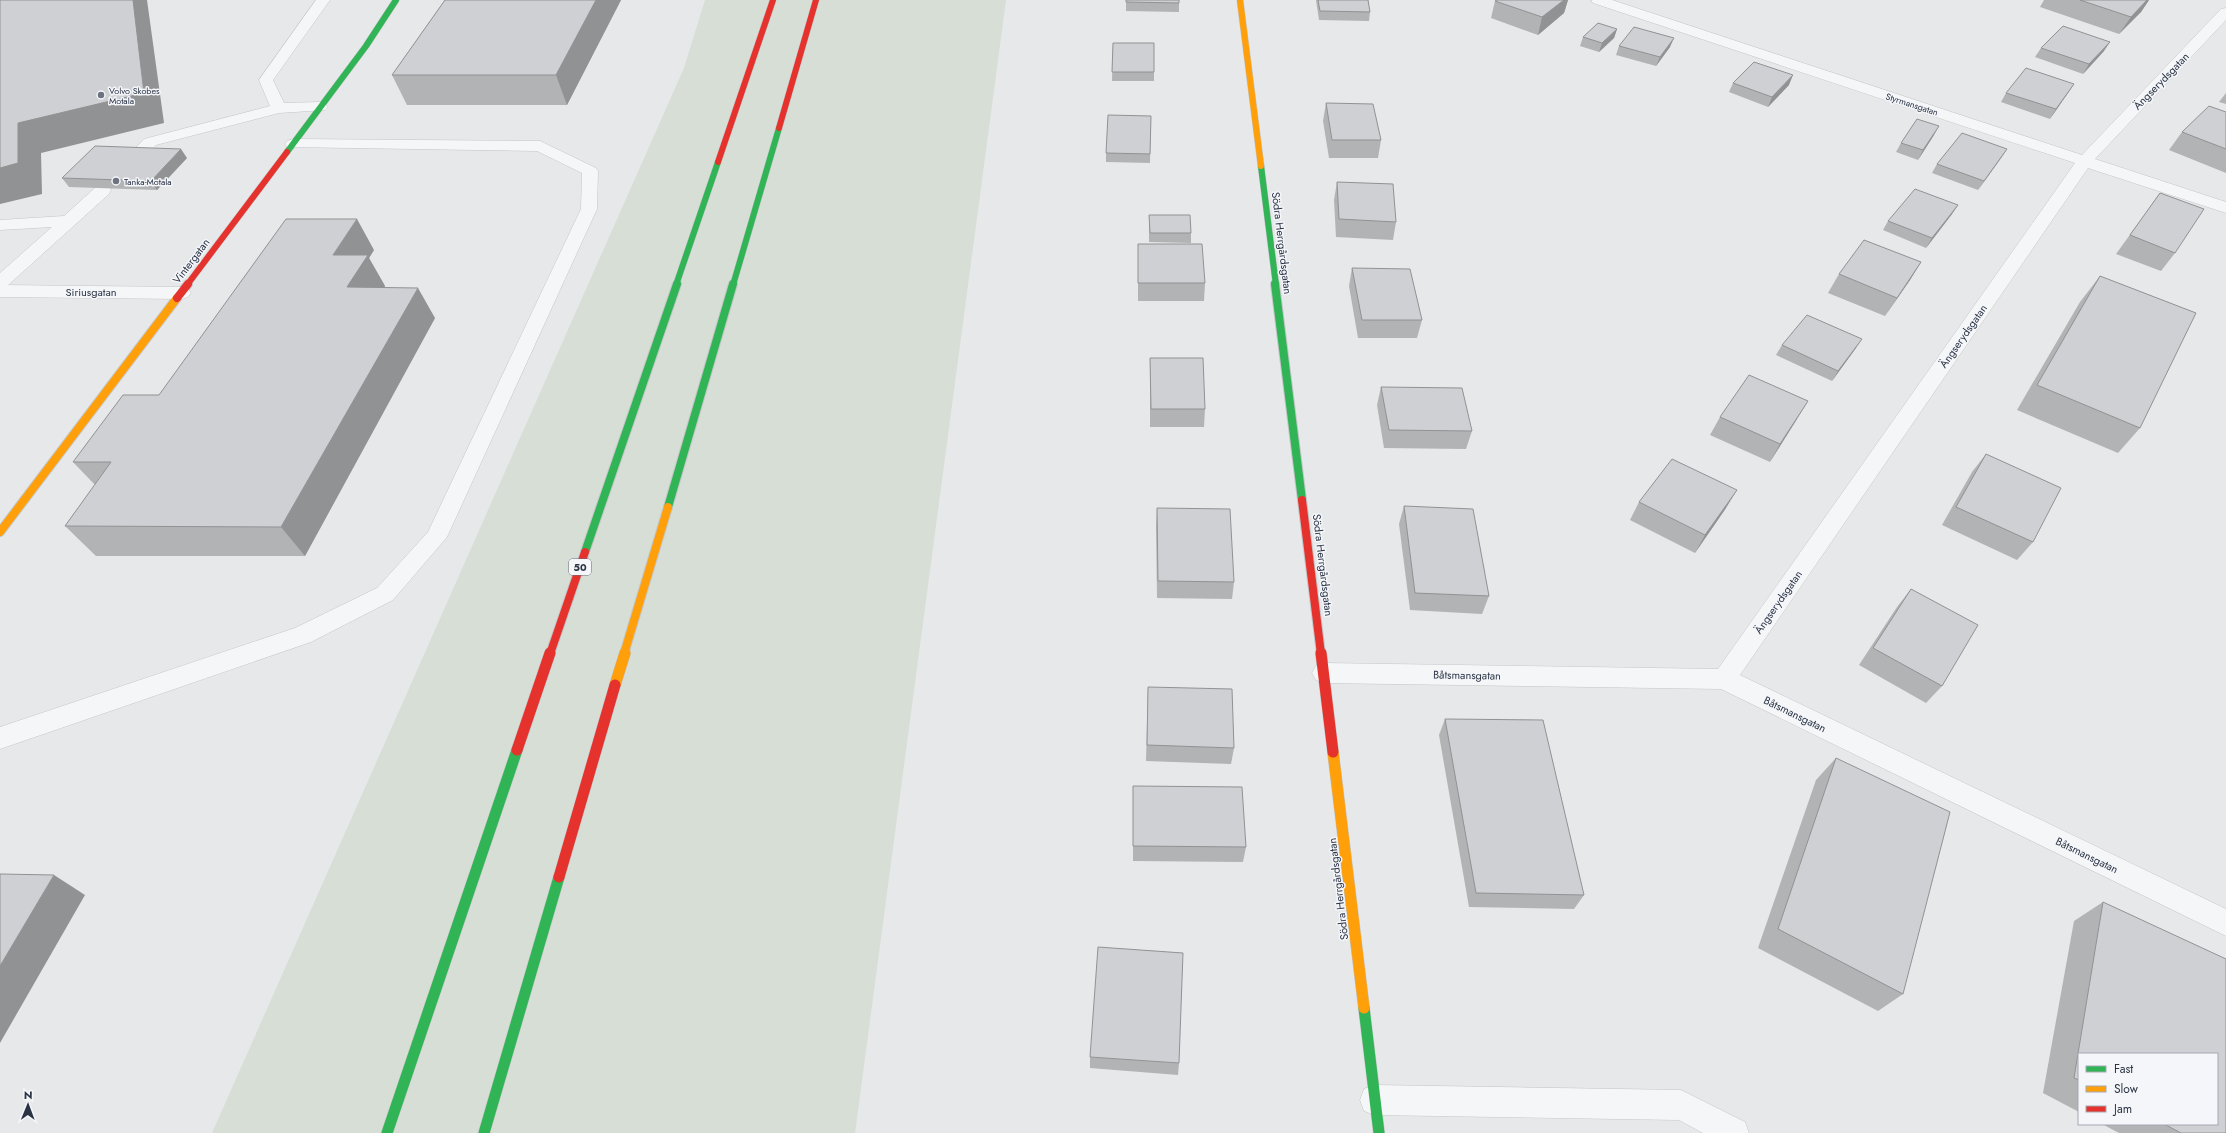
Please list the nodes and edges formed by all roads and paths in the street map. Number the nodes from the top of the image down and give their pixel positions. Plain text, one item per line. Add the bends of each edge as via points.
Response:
1 (323, 0) edge
2 (396, 0) edge
3 (773, 0) edge
4 (816, 0) edge
5 (1240, 0) edge
6 (1598, 0) edge
7 (2226, 12) edge
8 (320, 107) junction
9 (279, 108) junction
10 (294, 144) junction
11 (136, 156) edge
12 (2085, 161) junction
13 (103, 190) edge
14 (2226, 208) edge
15 (71, 221) junction
16 (0, 225) edge
17 (0, 283) edge
18 (0, 291) edge
19 (182, 293) junction
20 (0, 532) edge
21 (1324, 673) junction
22 (1724, 679) junction
23 (0, 738) edge
24 (2226, 923) edge
25 (1375, 1100) junction
26 (387, 1133) edge
27 (484, 1133) edge
28 (1379, 1133) edge
29 (1734, 1133) edge

1 - 9 street via 266,80
2 - 8 main road, Vintergatan via 366,46
3 - 26 main road, 50
4 - 27 main road
5 - 21 main road, Södra Herrgårdsgatan
6 - 12 street, Styrmansgatan
7 - 12 street, Ängserydsgatan
8 - 9 street
8 - 10 main road, Vintergatan
9 - 11 street via 150,142
10 - 19 main road, Vintergatan
10 - 23 street via 540,146 590,171 589,209 436,537 385,594 303,635
12 - 14 street, Styrmansgatan
12 - 22 street, Ängserydsgatan
13 - 15 street
15 - 16 street
15 - 17 street
18 - 19 street, Siriusgatan
19 - 20 main road, Vintergatan
21 - 22 street, Båtsmansgatan
21 - 25 main road, Södra Herrgårdsgatan
22 - 24 street, Båtsmansgatan
25 - 28 main road, Södra Herrgårdsgatan
25 - 29 street via 1681,1105

